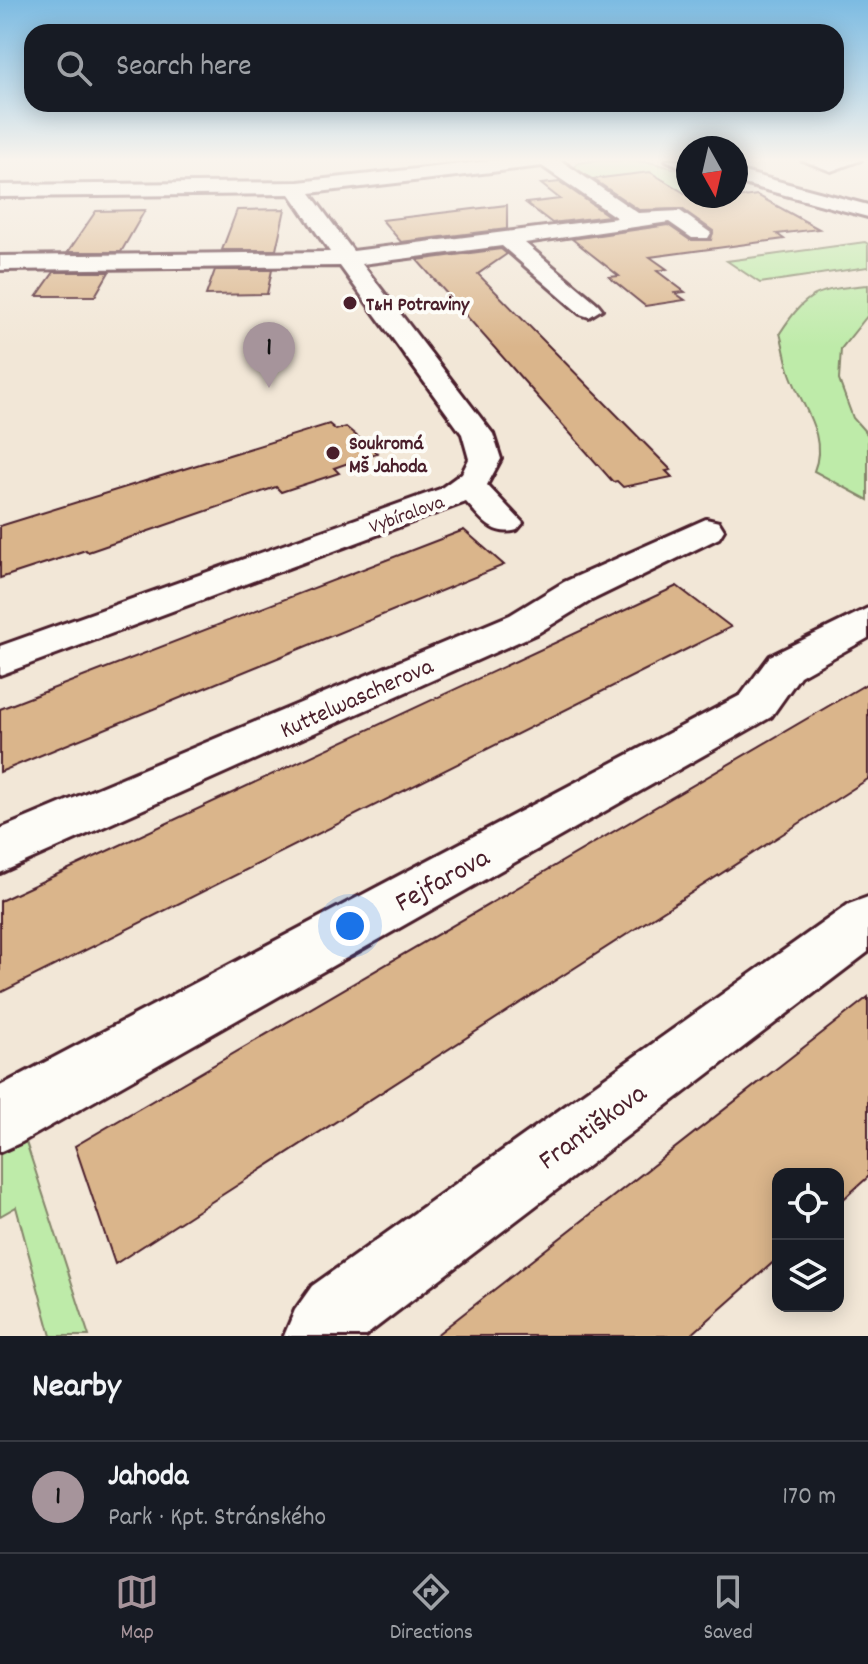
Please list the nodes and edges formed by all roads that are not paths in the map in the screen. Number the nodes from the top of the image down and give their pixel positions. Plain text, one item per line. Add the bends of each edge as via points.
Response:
1 (320, 222) edge
2 (634, 222) edge
3 (684, 222) edge
4 (700, 233) dead end
5 (506, 238) junction
6 (347, 259) junction
7 (0, 263) edge
8 (589, 309) dead end
9 (469, 486) junction
10 (505, 523) dead end
11 (706, 530) dead end
12 (868, 621) edge
13 (0, 661) edge
14 (0, 852) edge
15 (868, 921) edge
16 (0, 1120) edge
17 (321, 1336) edge

1 - 6 street, Vybíralova
2 - 5 street
3 - 4 street
5 - 6 street
5 - 8 street
6 - 7 street
6 - 9 street, Vybíralova via 477,434 485,459
9 - 10 street
9 - 13 street, Vybíralova
11 - 14 street, Kuttelwascherova via 578,591 524,624
12 - 16 street, Fejfarova via 785,666 756,706
15 - 17 street, Františkova via 338,1312

